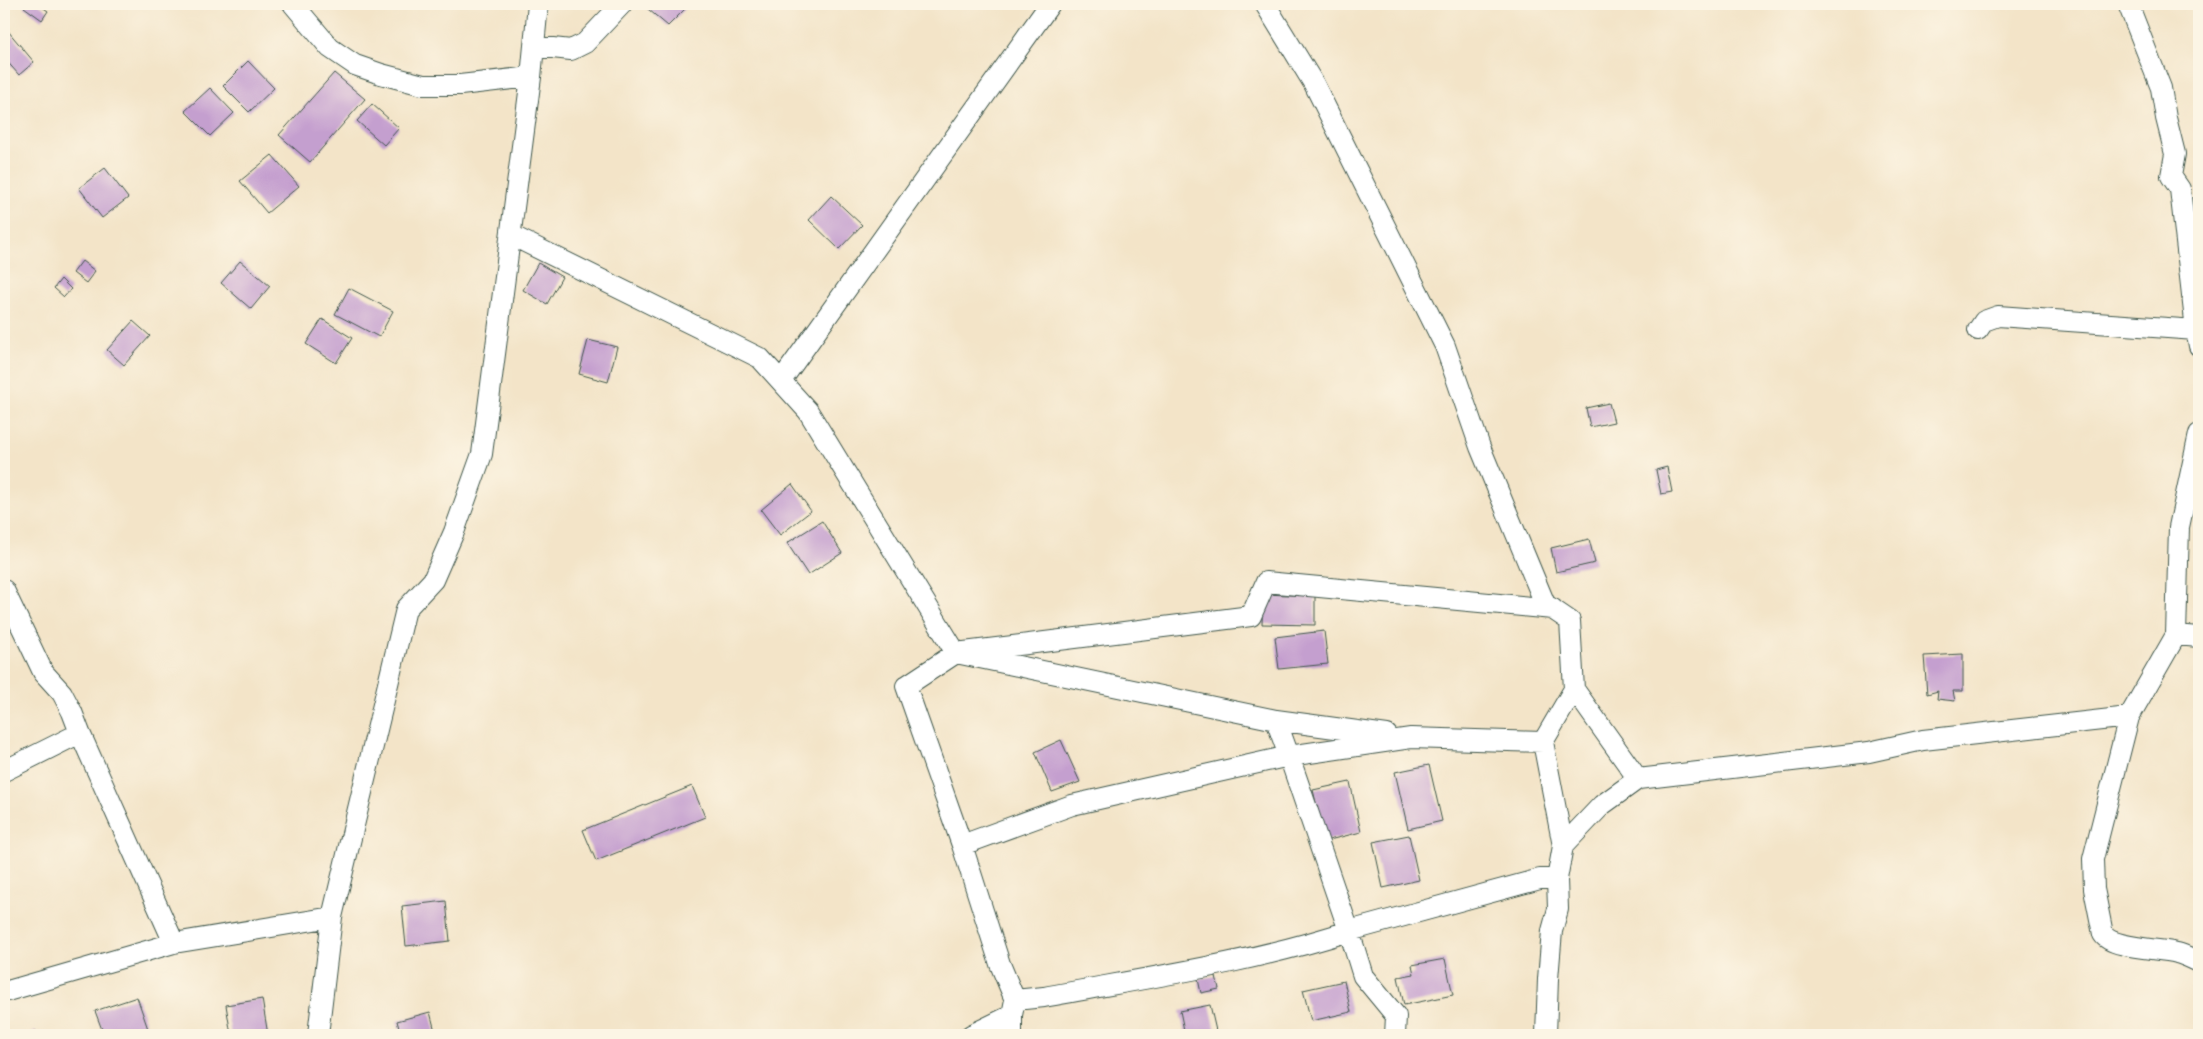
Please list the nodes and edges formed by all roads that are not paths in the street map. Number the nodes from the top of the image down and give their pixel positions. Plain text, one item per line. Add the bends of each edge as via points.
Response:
1 (293, 4) edge
2 (538, 4) edge
3 (622, 4) edge
4 (1050, 4) edge
5 (1265, 4) edge
6 (2128, 4) edge
7 (534, 46) junction
8 (531, 77) junction
9 (511, 235) junction
10 (1978, 330) dead end
11 (2197, 338) edge
12 (781, 381) junction
13 (2199, 434) edge
14 (2197, 456) edge
15 (4, 590) edge
16 (1553, 610) junction
17 (2176, 635) junction
18 (2199, 637) edge
19 (956, 653) junction
20 (1574, 690) junction
21 (2129, 717) junction
22 (1276, 720) junction
23 (80, 733) junction
24 (1411, 738) junction
25 (1543, 742) junction
26 (1288, 756) junction
27 (4, 771) edge
28 (1638, 779) junction
29 (962, 845) junction
30 (1563, 846) junction
31 (1557, 879) junction
32 (332, 917) junction
33 (1349, 931) junction
34 (174, 943) junction
35 (2199, 962) edge
36 (4, 992) edge
37 (1013, 1008) junction
38 (318, 1035) edge
39 (971, 1035) edge
40 (1012, 1035) edge
41 (1395, 1035) edge
42 (1546, 1035) edge

1 - 8 street via 330,48 355,65 381,74 423,85 460,85
2 - 7 street
3 - 7 street via 585,43 571,50
4 - 12 street
5 - 16 street via 1314,84 1445,346 1480,447 1545,604
6 - 11 street via 2161,88 2175,154 2171,176 2180,190
7 - 8 street
8 - 9 street
9 - 12 street via 760,358
9 - 32 street via 482,454 433,580 406,609
10 - 11 street via 1984,321 1998,316
12 - 19 street via 808,411
13 - 14 street
14 - 17 street via 2179,527
15 - 23 street via 43,672 62,694
16 - 19 street via 1266,582 1251,616
16 - 20 street via 1570,621
17 - 18 street
17 - 21 street
19 - 22 street
19 - 29 street via 906,686
20 - 25 street
20 - 28 street
21 - 28 street via 1923,740 1869,752
21 - 35 street via 2093,859 2094,889 2103,934 2106,940 2176,953
22 - 24 street
22 - 26 street
23 - 27 street
23 - 34 street
24 - 25 street
24 - 26 street
25 - 30 street
26 - 29 street via 1072,806
26 - 33 street
28 - 30 street via 1602,805
29 - 37 street
30 - 31 street
31 - 33 street via 1540,879
31 - 42 street via 1558,909 1552,931
32 - 34 street
32 - 38 street
33 - 37 street via 1304,946 1044,997
33 - 41 street via 1363,976 1396,1016
34 - 36 street
37 - 39 street
37 - 40 street

